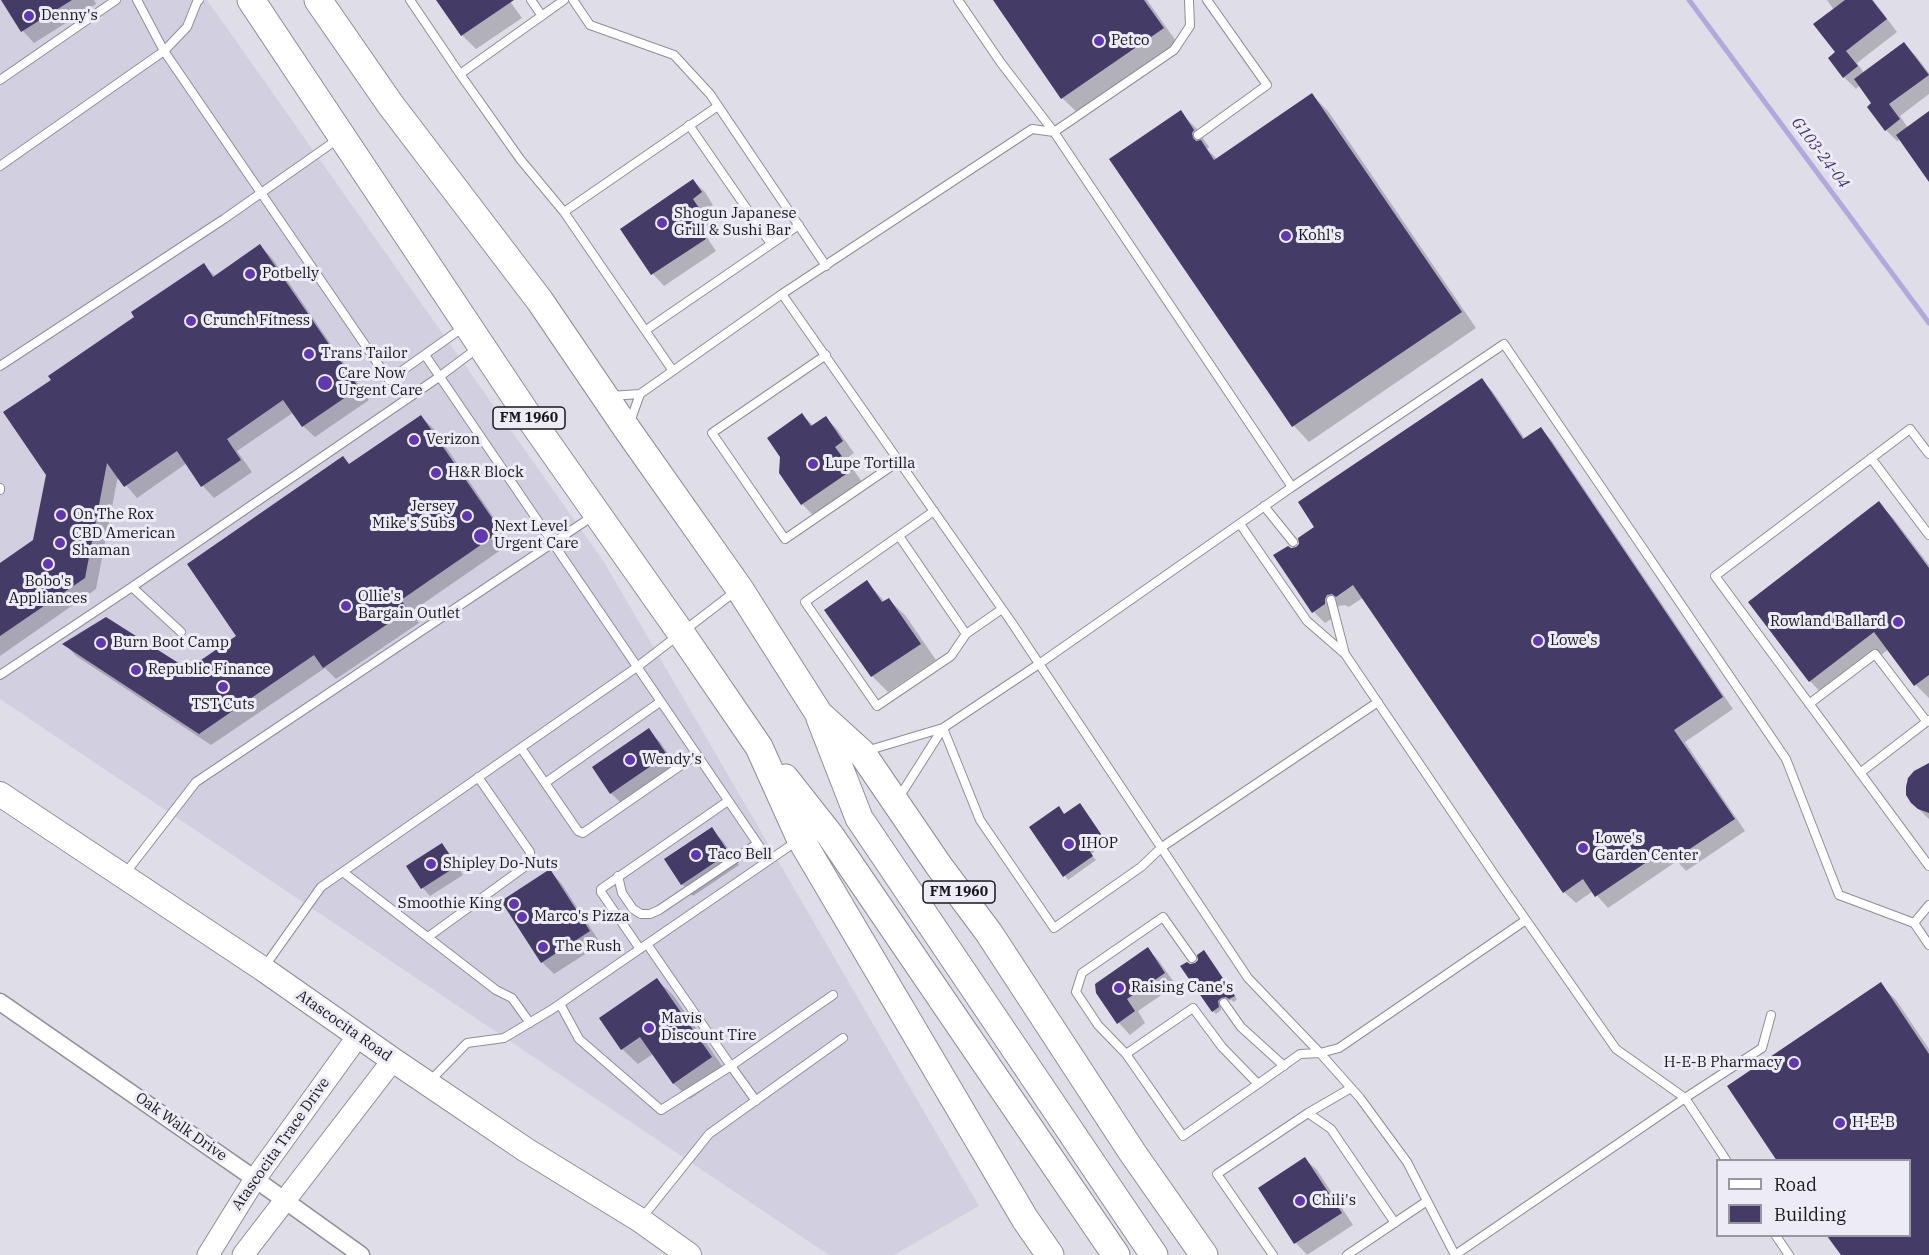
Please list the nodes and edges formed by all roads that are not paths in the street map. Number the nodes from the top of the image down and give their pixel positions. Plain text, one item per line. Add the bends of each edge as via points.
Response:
1 (116, 0) edge
2 (137, 0) edge
3 (200, 0) edge
4 (251, 0) edge
5 (318, 0) edge
6 (410, 0) edge
7 (531, 0) edge
8 (564, 0) edge
9 (573, 0) edge
10 (958, 0) edge
11 (1189, 0) edge
12 (1207, 0) edge
13 (542, 16) junction
14 (164, 51) junction
15 (460, 74) junction
16 (0, 80) edge
17 (718, 105) junction
18 (689, 125) junction
19 (1054, 132) junction
20 (1198, 135) dead end
21 (342, 136) junction
22 (0, 166) edge
23 (262, 192) junction
24 (564, 212) junction
25 (799, 225) junction
26 (771, 244) junction
27 (826, 266) junction
28 (782, 294) junction
29 (646, 330) junction
30 (474, 335) junction
31 (425, 355) junction
32 (826, 355) junction
33 (0, 366) edge
34 (673, 370) junction
35 (439, 376) junction
36 (640, 394) junction
37 (605, 397) junction
38 (627, 429) junction
39 (1929, 454) edge
40 (1871, 458) junction
41 (899, 461) junction
42 (1292, 487) junction
43 (1264, 506) junction
44 (934, 511) junction
45 (597, 514) junction
46 (1240, 524) junction
47 (1929, 535) edge
48 (899, 536) junction
49 (1293, 542) dead end
50 (553, 544) junction
51 (132, 587) junction
52 (739, 588) junction
53 (1331, 600) dead end
54 (1002, 609) junction
55 (181, 632) dead end
56 (681, 633) junction
57 (966, 634) junction
58 (1346, 654) junction
59 (1039, 664) junction
60 (637, 667) junction
61 (0, 675) edge
62 (660, 702) junction
63 (1378, 702) junction
64 (1809, 704) junction
65 (819, 714) junction
66 (1928, 721) edge
67 (943, 728) junction
68 (759, 747) junction
69 (521, 748) junction
70 (862, 753) junction
71 (696, 755) junction
72 (1860, 773) junction
73 (478, 777) junction
74 (545, 783) junction
75 (0, 794) edge
76 (728, 801) junction
77 (896, 802) junction
78 (800, 838) junction
79 (757, 844) junction
80 (1162, 847) junction
81 (768, 859) junction
82 (1929, 867) edge
83 (343, 872) junction
84 (123, 876) junction
85 (618, 876) junction
86 (1929, 905) edge
87 (1526, 920) junction
88 (1914, 923) junction
89 (428, 937) junction
90 (1929, 945) edge
91 (643, 946) junction
92 (1192, 958) dead end
93 (263, 969) junction
94 (833, 995) dead end
95 (0, 1002) edge
96 (1224, 1003) dead end
97 (560, 1004) junction
98 (1771, 1015) dead end
99 (530, 1023) junction
100 (358, 1036) junction
101 (843, 1038) dead end
102 (1320, 1053) junction
103 (1125, 1054) junction
104 (393, 1060) junction
105 (730, 1066) junction
106 (1284, 1066) junction
107 (428, 1083) junction
108 (1258, 1084) junction
109 (1351, 1088) junction
110 (1685, 1098) junction
111 (756, 1101) junction
112 (1308, 1113) junction
113 (1725, 1159) edge
114 (255, 1179) junction
115 (284, 1201) junction
116 (1427, 1201) junction
117 (640, 1221) junction
118 (1395, 1223) junction
119 (1777, 1237) edge
120 (208, 1255) edge
121 (243, 1255) edge
122 (361, 1255) edge
123 (689, 1255) edge
124 (1050, 1255) edge
125 (1116, 1255) edge
126 (1154, 1255) edge
127 (1204, 1255) edge
128 (1273, 1255) edge
129 (1347, 1255) edge
130 (1455, 1255) edge
131 (1789, 1255) edge

1 - 16 lane
2 - 14 lane
3 - 14 lane via 187,27
4 - 21 main road, FM 1960 / FM 1960
5 - 37 main road, FM 1960 / FM 1960 via 390,104 540,301
6 - 15 lane
7 - 13 lane
8 - 13 lane
9 - 17 lane via 590,25 674,55
10 - 19 lane
11 - 19 lane via 1190,26 1174,50
12 - 20 lane via 1268,85
13 - 15 lane
14 - 22 lane
14 - 23 lane
15 - 24 lane via 520,159
17 - 18 lane
17 - 25 lane
18 - 24 lane
18 - 26 lane
19 - 27 lane via 1032,129
19 - 42 lane
21 - 23 lane
21 - 30 main road, FM 1960 / FM 1960
23 - 31 lane via 389,380
23 - 33 lane
24 - 29 lane
25 - 26 lane
25 - 27 lane
26 - 29 lane
27 - 28 lane
28 - 32 lane
28 - 34 lane
29 - 34 lane
30 - 31 lane
30 - 35 lane
30 - 45 main road, FM 1960 / FM 1960
31 - 35 lane
32 - 41 lane
32 - 41 lane via 712,433 785,539
34 - 36 lane
35 - 50 lane
35 - 51 lane
36 - 37 lane
36 - 38 lane
37 - 38 main road, FM 1960 / FM 1960
38 - 52 main road, FM 1960 / FM 1960
39 - 40 lane via 1910,429
40 - 47 lane
40 - 64 lane via 1715,576
41 - 44 lane
42 - 43 lane
42 - 88 lane via 1504,344 1786,759 1839,896
43 - 46 lane
43 - 49 lane
44 - 48 lane
44 - 54 lane
45 - 50 lane
45 - 56 main road, FM 1960 / FM 1960
46 - 58 lane via 1307,621
46 - 59 lane
48 - 57 lane
48 - 57 lane via 805,602 877,706 951,656
50 - 60 lane
50 - 84 lane via 196,782
51 - 55 lane
51 - 61 lane
52 - 56 lane
52 - 65 main road, FM 1960 / FM 1960
53 - 58 lane
54 - 57 lane
54 - 59 lane
56 - 60 lane
56 - 68 main road, FM 1960 / FM 1960
58 - 63 lane
59 - 67 lane
59 - 80 lane
60 - 62 lane
60 - 69 lane
62 - 71 lane
62 - 74 lane
63 - 80 lane
63 - 87 lane
64 - 66 lane via 1875,654
64 - 72 lane
65 - 70 main road, FM 1960 / FM 1960
65 - 126 main road via 859,818
66 - 72 lane
67 - 70 lane
67 - 77 lane
67 - 80 lane via 980,820 1054,928 1141,867
68 - 78 main road, FM 1960 / FM 1960
68 - 125 main road via 830,835
69 - 73 lane
69 - 74 lane
70 - 77 main road, FM 1960 / FM 1960
71 - 74 lane via 583,832 578,831
71 - 76 lane
72 - 82 lane
73 - 83 lane
73 - 89 lane via 530,852 530,863
75 - 84 main road, Atascocita Road
76 - 79 lane
76 - 85 lane
77 - 127 main road, FM 1960 / FM 1960 via 989,933
78 - 81 lane
78 - 124 main road, FM 1960 / FM 1960
79 - 81 lane
79 - 85 lane via 650,914 633,909 622,893
80 - 102 lane via 1248,978
81 - 91 lane
83 - 89 lane
83 - 93 lane via 321,887
84 - 93 main road, Atascocita Road
85 - 91 lane via 602,892
86 - 88 lane
87 - 102 lane via 1339,1048
87 - 110 lane via 1616,1049
88 - 90 lane
89 - 99 lane via 512,998
91 - 97 lane
91 - 105 lane
92 - 103 lane via 1163,918 1082,973 1076,992 1098,1025
93 - 100 main road, Atascocita Road
94 - 105 lane
95 - 114 street, Oak Walk Drive
96 - 106 lane via 1241,1027
97 - 99 lane
97 - 105 lane via 579,1039 661,1110
98 - 110 lane via 1762,1048
99 - 107 lane via 504,1038 467,1043
100 - 104 main road, Atascocita Road
100 - 114 street, Atascocita Trace Drive
101 - 111 lane
102 - 106 lane via 1300,1054
102 - 109 lane
103 - 108 lane via 1193,1008 1222,1047
103 - 108 lane via 1183,1136
104 - 107 main road, Atascocita Road
104 - 115 street
105 - 111 lane
106 - 108 lane
107 - 117 main road, Atascocita Road
109 - 112 lane
109 - 116 lane via 1407,1162
110 - 113 lane
110 - 130 lane
111 - 117 lane via 709,1134
112 - 118 lane via 1331,1129
112 - 128 lane via 1217,1174
114 - 115 street, Oak Walk Drive
114 - 120 street, Atascocita Trace Drive
115 - 121 street
115 - 122 street, Oak Walk Drive
116 - 118 lane
116 - 130 lane
117 - 123 main road, Atascocita Road
118 - 129 lane
119 - 131 lane

